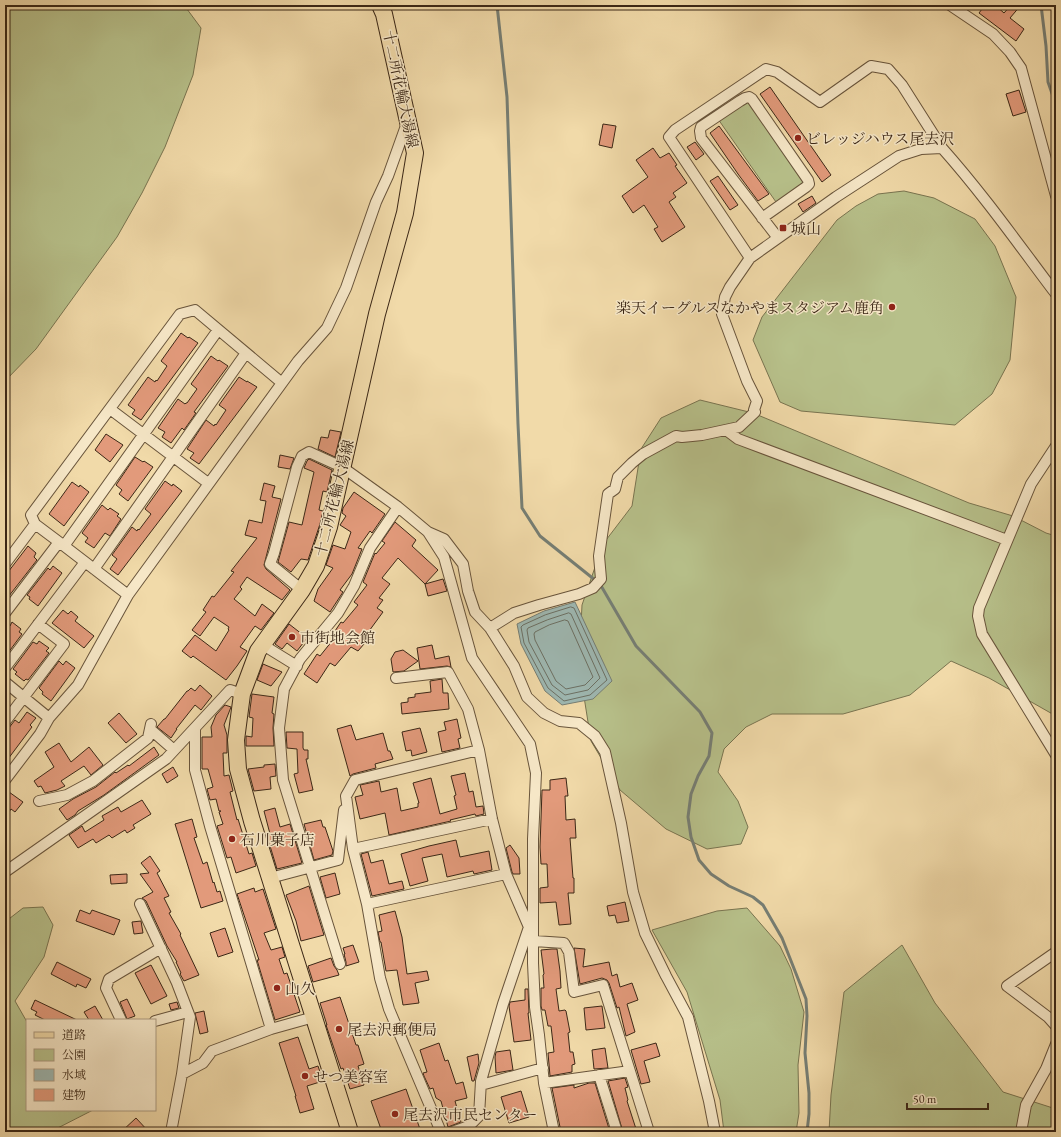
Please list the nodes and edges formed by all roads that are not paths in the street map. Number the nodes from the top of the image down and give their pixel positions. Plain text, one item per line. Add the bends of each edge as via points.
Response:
1 (380, 5) edge
2 (950, 5) edge
3 (408, 121) junction
4 (942, 148) junction
5 (1056, 196) edge
6 (762, 218) junction
7 (778, 238) junction
8 (750, 258) junction
9 (1056, 294) edge
10 (218, 330) junction
11 (246, 353) junction
12 (282, 383) junction
13 (110, 409) junction
14 (726, 430) junction
15 (144, 435) junction
16 (1056, 446) edge
17 (173, 457) junction
18 (342, 467) junction
19 (208, 483) junction
20 (398, 507) junction
21 (35, 524) junction
22 (428, 532) junction
23 (1007, 540) junction
24 (62, 544) junction
25 (85, 562) junction
26 (5, 564) edge
27 (94, 569) junction
28 (302, 590) junction
29 (128, 595) junction
30 (5, 613) edge
31 (38, 624) junction
32 (490, 628) junction
33 (263, 645) junction
34 (297, 666) junction
35 (5, 668) edge
36 (396, 678) dead end
37 (5, 682) edge
38 (242, 694) junction
39 (24, 697) junction
40 (49, 718) junction
41 (5, 722) edge
42 (195, 728) junction
43 (174, 750) junction
44 (479, 750) junction
45 (1056, 755) edge
46 (5, 780) edge
47 (346, 796) junction
48 (40, 801) dead end
49 (492, 819) junction
50 (353, 849) junction
51 (310, 867) junction
52 (5, 872) edge
53 (506, 874) junction
54 (270, 878) junction
55 (140, 904) dead end
56 (367, 904) junction
57 (530, 927) junction
58 (534, 941) junction
59 (161, 948) junction
60 (1056, 952) edge
61 (340, 964) dead end
62 (188, 1012) junction
63 (314, 1017) junction
64 (120, 1019) edge
65 (156, 1021) edge
66 (1056, 1026) edge
67 (271, 1029) junction
68 (1056, 1044) edge
69 (543, 1068) junction
70 (630, 1071) junction
71 (182, 1074) junction
72 (599, 1075) junction
73 (544, 1083) junction
74 (481, 1085) junction
75 (171, 1132) edge
76 (350, 1132) edge
77 (441, 1132) edge
78 (452, 1132) edge
79 (554, 1132) edge
80 (617, 1132) edge
81 (649, 1132) edge
82 (715, 1132) edge
83 (1020, 1132) edge

1 - 3 main road, 十二所花輪大湯線
2 - 5 street via 993,34 1021,68
3 - 12 street via 346,288 327,328 298,360
3 - 18 main road, 十二所花輪大湯線 via 415,153 405,213 377,314
4 - 7 street via 921,149 899,156
4 - 8 street via 902,85 888,69 871,66 820,102 777,72 766,69 675,130 669,137
4 - 9 street
6 - 6 street via 701,138 700,131 701,127 745,98 752,100 809,184
6 - 7 street
7 - 8 street
8 - 14 street via 725,297 722,314 757,401 755,412 738,427
10 - 11 street
10 - 13 street via 195,310 180,314
10 - 15 street
11 - 12 street
11 - 17 street
12 - 19 street
13 - 15 street
13 - 21 street via 31,515
14 - 23 street via 738,439
14 - 32 street via 702,435 676,436 643,454 618,477 615,489 608,494 599,556 602,579 593,588 514,613
15 - 17 street
15 - 24 street
16 - 23 street via 1030,484
17 - 19 street
17 - 27 street
18 - 20 street
18 - 28 main road, 十二所花輪大湯線 via 316,566
18 - 28 street via 309,452 302,456 297,467 270,564
19 - 29 street
20 - 22 street
20 - 34 street via 370,548 354,586 338,613
21 - 24 street
21 - 26 street
22 - 32 street via 444,538 463,564 474,612
22 - 58 street via 444,557 472,658 530,744 536,773 533,839
23 - 45 street via 979,608 982,634
24 - 25 street
24 - 30 street
25 - 27 street
25 - 31 street
27 - 29 street
28 - 33 main road, 十二所花輪大湯線
29 - 40 street via 78,685
31 - 35 street
31 - 39 street via 64,644
32 - 82 street via 514,666 527,697 549,716 560,721 579,723 595,736 605,752 633,892 644,933 688,1017
33 - 34 street
33 - 38 main road, 十二所花輪大湯線
34 - 51 street via 284,689 279,728 283,780
36 - 44 street via 448,672 468,709
37 - 39 street
38 - 42 street via 230,690
38 - 54 main road, 十二所花輪大湯線 via 236,740 238,769
39 - 40 street
39 - 41 street
40 - 46 street
42 - 43 street
42 - 67 street via 195,770
43 - 48 street via 151,726 148,738 93,781 67,795
43 - 52 street via 166,759
44 - 47 street via 355,780
44 - 49 street
47 - 50 street
47 - 51 street via 338,860
49 - 50 street
49 - 53 street
50 - 56 street
51 - 54 street
51 - 61 street
53 - 56 street
53 - 57 street
54 - 63 main road, 十二所花輪大湯線
55 - 59 street
56 - 77 street via 380,978 389,1009
57 - 58 street
57 - 74 street via 503,1004
58 - 69 street via 535,1007
58 - 70 street via 564,943 569,952 574,992 603,986
59 - 62 street
59 - 64 street via 109,979 106,988
60 - 66 street via 1007,986
62 - 65 street
62 - 71 street via 190,1017
63 - 67 street
63 - 76 main road, 十二所花輪大湯線
67 - 71 street via 212,1051 203,1063
68 - 83 street via 1046,1069 1026,1105
69 - 73 street
69 - 74 street
70 - 72 street
70 - 81 street
71 - 75 street
72 - 73 street
72 - 80 street
73 - 79 street
74 - 78 street via 479,1116 469,1126

